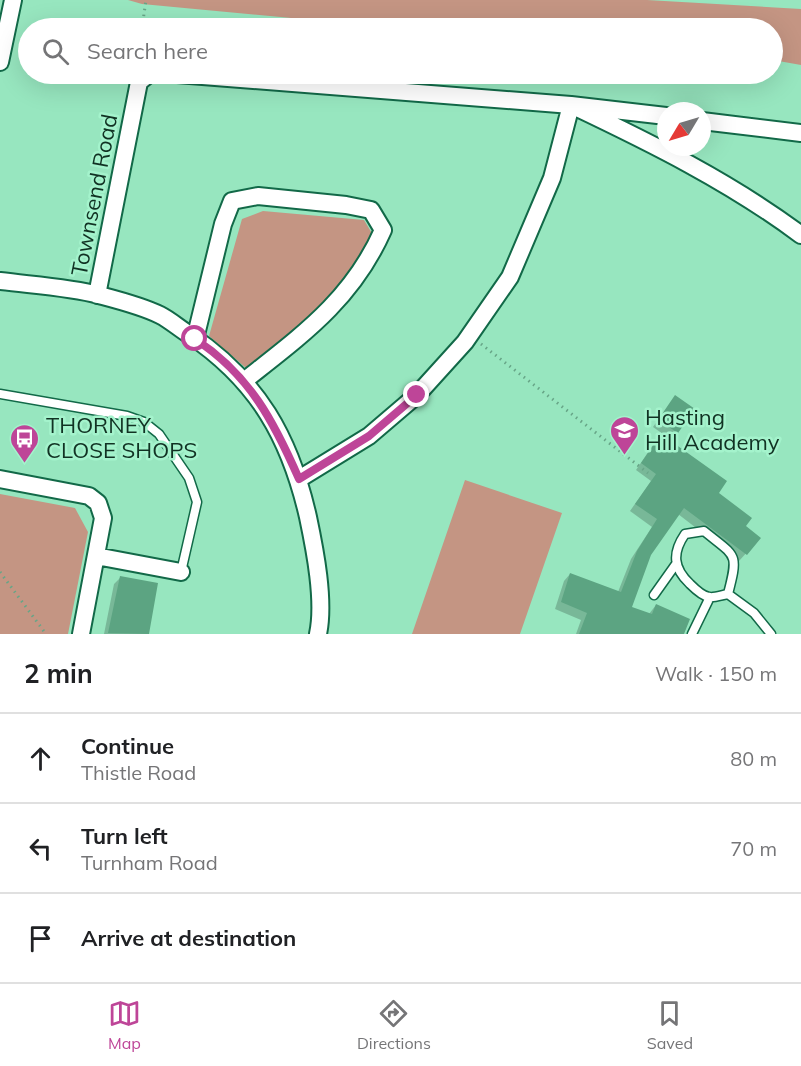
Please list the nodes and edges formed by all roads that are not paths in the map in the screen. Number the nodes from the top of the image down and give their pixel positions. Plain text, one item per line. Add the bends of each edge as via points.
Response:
1 (13, 0) edge
2 (0, 62) edge
3 (140, 84) edge
4 (304, 84) edge
5 (571, 105) junction
6 (657, 116) edge
7 (711, 122) edge
8 (801, 133) edge
9 (801, 235) edge
10 (0, 281) edge
11 (98, 294) junction
12 (195, 339) junction
13 (244, 381) junction
14 (0, 394) edge
15 (0, 479) edge
16 (299, 479) junction
17 (96, 556) junction
18 (676, 564) junction
19 (182, 572) joint
20 (728, 594) junction
21 (654, 595) dead end
22 (710, 597) junction
23 (81, 634) edge
24 (318, 634) edge
25 (692, 634) edge
26 (771, 634) edge

1 - 2 street
3 - 11 street, Townsend Road
4 - 5 street
5 - 6 street
5 - 9 street via 663,149 770,212
5 - 16 street via 552,178 510,276 470,335 417,395 369,436
7 - 8 street
10 - 11 street
11 - 12 street via 160,315
12 - 13 street via 216,352
12 - 13 street via 232,201 258,196 371,210 383,230 344,295 311,328
13 - 16 street via 270,418
14 - 19 lane via 127,416 144,422 159,434 189,478 197,501
15 - 17 street via 89,496 98,503 103,518
16 - 24 street via 315,548 321,620
17 - 19 street
17 - 23 street
18 - 20 lane via 679,543 685,534 704,531 732,554 735,567
18 - 21 lane
18 - 22 lane via 680,575
20 - 22 lane
20 - 26 lane via 754,613
22 - 25 lane

